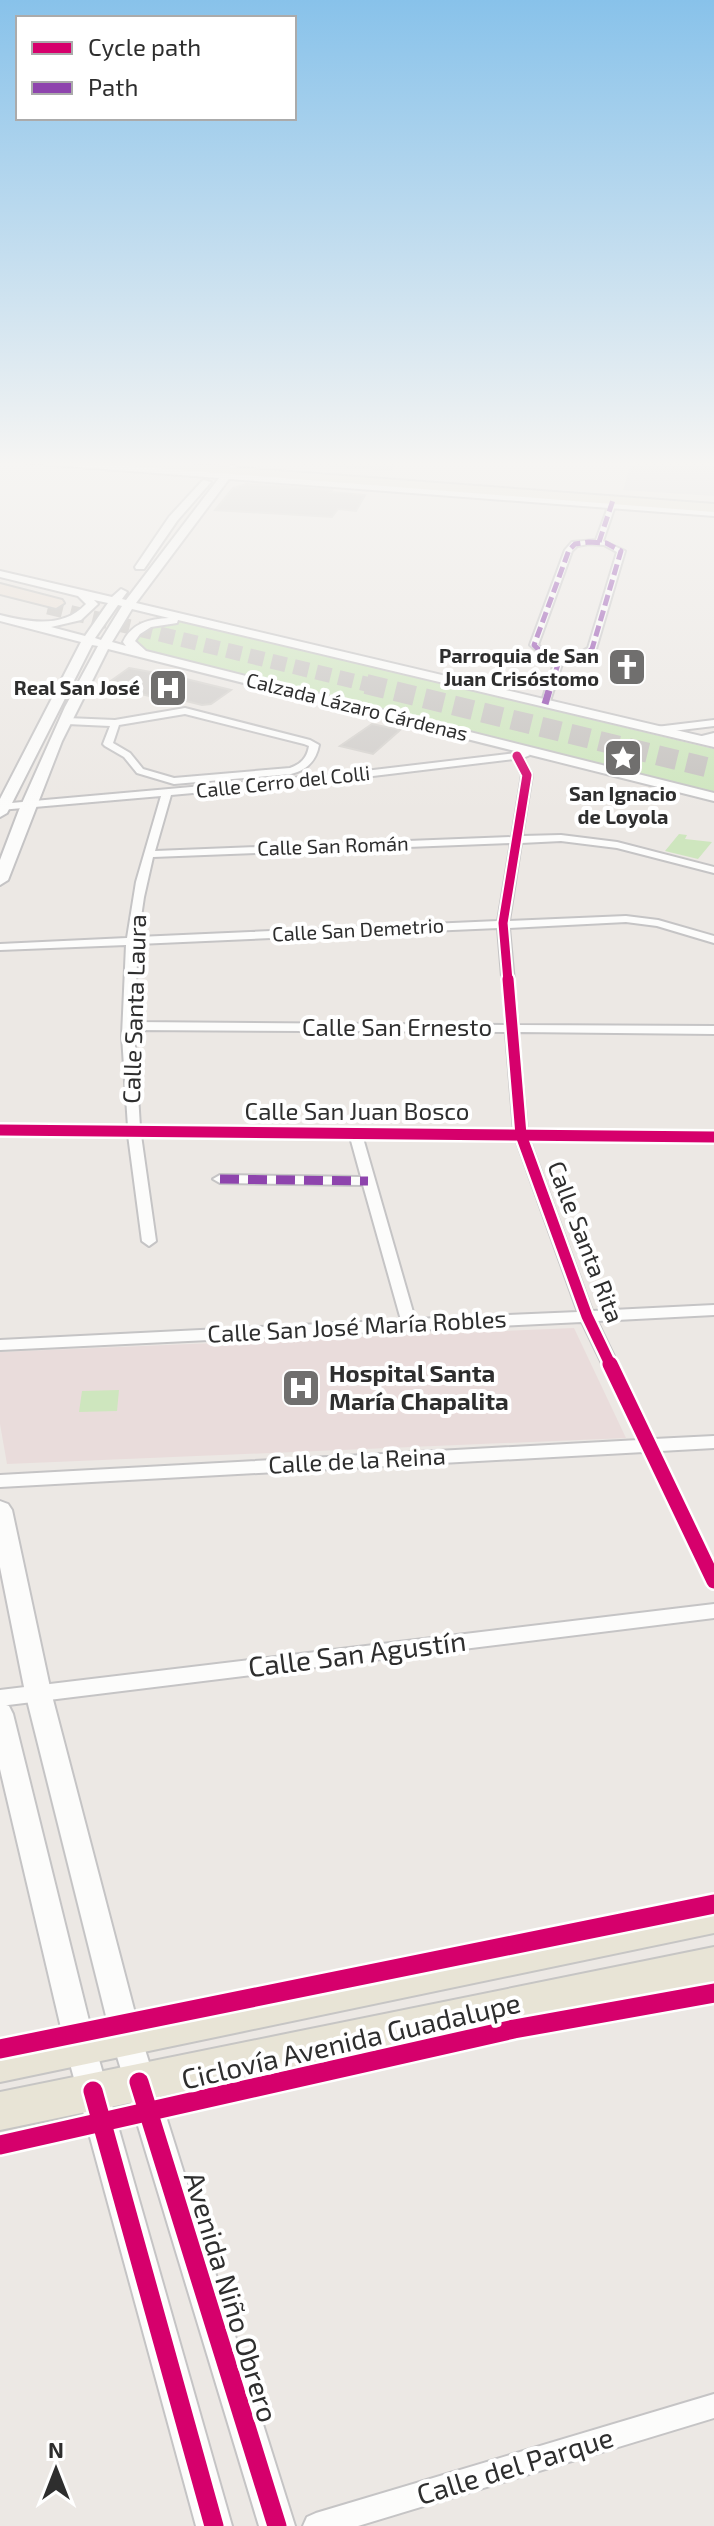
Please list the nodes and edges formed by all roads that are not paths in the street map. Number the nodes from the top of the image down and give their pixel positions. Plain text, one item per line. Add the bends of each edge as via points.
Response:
1 (15, 578) edge
2 (149, 578) edge
3 (559, 578) edge
4 (614, 578) edge
5 (127, 584) dead end
6 (0, 589) edge
7 (83, 595) junction
8 (0, 596) edge
9 (113, 602) junction
10 (128, 605) junction
11 (0, 618) edge
12 (197, 622) junction
13 (25, 624) junction
14 (88, 640) junction
15 (104, 644) junction
16 (141, 653) junction
17 (560, 658) junction
18 (545, 704) junction
19 (714, 723) edge
20 (65, 724) junction
21 (113, 726) junction
22 (656, 730) junction
23 (714, 736) edge
24 (695, 739) junction
25 (714, 743) edge
26 (539, 753) junction
27 (517, 756) junction
28 (166, 794) junction
29 (714, 797) edge
30 (26, 805) junction
31 (1, 809) edge
32 (517, 838) junction
33 (149, 854) junction
34 (714, 870) edge
35 (0, 880) edge
36 (503, 923) junction
37 (714, 940) edge
38 (132, 941) junction
39 (0, 947) edge
40 (129, 1026) junction
41 (512, 1029) junction
42 (714, 1030) edge
43 (0, 1130) edge
44 (132, 1132) junction
45 (355, 1133) junction
46 (521, 1135) junction
47 (714, 1137) edge
48 (220, 1179) dead end
49 (368, 1181) junction
50 (149, 1241) dead end
51 (714, 1310) edge
52 (587, 1316) junction
53 (409, 1324) junction
54 (0, 1345) edge
55 (714, 1442) edge
56 (648, 1445) junction
57 (0, 1481) edge
58 (0, 1510) edge
59 (714, 1581) edge
60 (714, 1611) edge
61 (38, 1692) junction
62 (0, 1698) edge
63 (0, 1714) edge
64 (714, 1916) edge
65 (714, 1964) edge
66 (127, 2040) junction
67 (81, 2049) junction
68 (0, 2064) edge
69 (139, 2082) junction
70 (93, 2091) junction
71 (0, 2111) edge
72 (714, 2406) edge
73 (214, 2526) edge
74 (277, 2526) edge
75 (316, 2526) edge

1 - 7 main road, Calzada Lázaro Cárdenas
2 - 10 main road
3 - 17 street via 534,645 541,653
4 - 17 street via 592,649
5 - 9 main road
6 - 8 highway via 52,605
7 - 9 main road, Calzada Lázaro Cárdenas
7 - 13 main road via 91,607 79,616
9 - 10 main road, Calzada Lázaro Cárdenas
9 - 14 main road
10 - 12 main road, Calzada Lázaro Cárdenas
10 - 15 main road
11 - 13 main road, Calzada Lázaro Cárdenas
12 - 16 main road via 146,624 129,638 130,646
12 - 18 main road, Calzada Lázaro Cárdenas
13 - 14 main road, Calzada Lázaro Cárdenas
14 - 15 main road, Calzada Lázaro Cárdenas
14 - 31 main road
15 - 16 main road, Calzada Lázaro Cárdenas
15 - 20 main road
16 - 26 main road, Calzada Lázaro Cárdenas
17 - 18 street
18 - 22 main road, Calzada Lázaro Cárdenas
19 - 22 street
20 - 21 street
20 - 30 main road
21 - 21 street via 108,744 140,771 174,781 291,771 306,764 314,749 307,742 200,713 169,713
22 - 24 main road, Calzada Lázaro Cárdenas
23 - 24 street
24 - 25 main road, Calzada Lázaro Cárdenas
26 - 27 street, Calle Cerro del Colli
26 - 29 main road, Calzada Lázaro Cárdenas
27 - 28 street, Calle Cerro del Colli
27 - 32 street, Calle Santa Rita via 527,775
28 - 30 street, Calle Cerro del Colli
28 - 33 street, Calle Santa Laura
30 - 31 street, Calle Cerro del Colli
30 - 35 main road
32 - 33 street, Calle San Román
32 - 34 street, Calle San Román via 600,842
32 - 36 street, Calle Santa Rita
33 - 38 street, Calle Santa Laura
36 - 37 street, Calle San Demetrio via 626,919
36 - 38 street, Calle San Demetrio
36 - 41 street, Calle Santa Rita
38 - 39 street, Calle San Demetrio
38 - 40 street, Calle Santa Laura
40 - 41 street, Calle San Ernesto
40 - 44 street, Calle Santa Laura
41 - 42 street, Calle San Ernesto
41 - 46 street, Calle Santa Rita
43 - 44 street, Calle San Juan Bosco
44 - 45 street, Calle San Juan Bosco
44 - 50 street, Calle Santa Laura
45 - 46 street, Calle San Juan Bosco
45 - 49 street
46 - 47 street, Calle San Juan Bosco
46 - 52 street, Calle Santa Rita
48 - 49 street
49 - 53 street
51 - 52 street, Calle San José María Robles
52 - 53 street, Calle San José María Robles
52 - 56 street, Calle Santa Rita
53 - 54 street, Calle San José María Robles
55 - 56 street, Calle de la Reina
56 - 57 street, Calle de la Reina
56 - 59 street, Calle Santa Rita
58 - 61 main road, Avenida Niño Obrero
60 - 61 street, Calle San Agustín
61 - 62 street, Calle San Agustín
61 - 66 main road, Avenida Niño Obrero
63 - 67 main road
64 - 66 main road
65 - 69 main road
66 - 67 main road
66 - 69 main road, Avenida Niño Obrero
67 - 68 main road
67 - 70 main road
69 - 70 main road
69 - 74 main road, Avenida Niño Obrero
70 - 71 main road
70 - 73 main road
72 - 75 street, Calle del Parque

